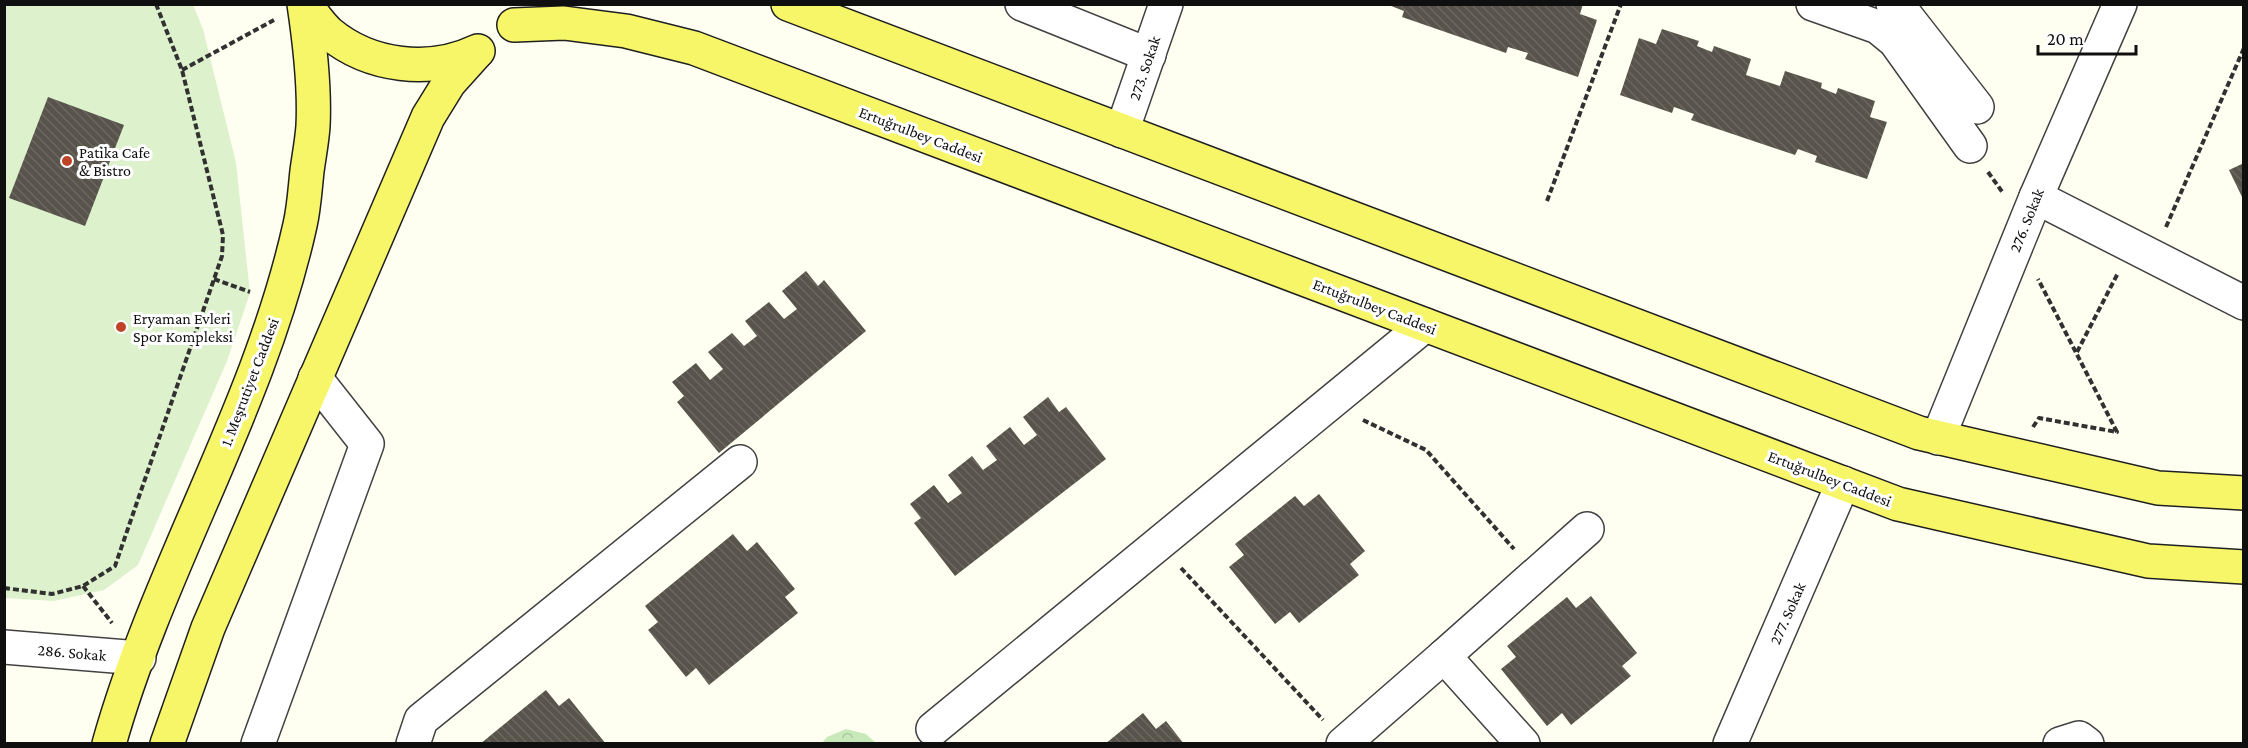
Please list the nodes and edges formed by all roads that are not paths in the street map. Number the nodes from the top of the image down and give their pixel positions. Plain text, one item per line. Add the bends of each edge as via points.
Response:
1 (788, 4) edge
2 (1022, 4) edge
3 (1166, 4) edge
4 (1893, 4) edge
5 (2120, 4) edge
6 (1818, 5) edge
7 (297, 8) edge
8 (521, 15) edge
9 (476, 53) junction
10 (1149, 55) junction
11 (1977, 107) dead end
12 (1122, 131) junction
13 (1970, 147) road end
14 (2030, 210) junction
15 (2244, 303) edge
16 (1425, 325) junction
17 (315, 378) junction
18 (1938, 438) junction
19 (740, 462) dead end
20 (1843, 483) junction
21 (2244, 493) edge
22 (1587, 529) dead end
23 (2244, 567) edge
24 (4, 646) edge
25 (1444, 656) junction
26 (139, 658) junction
27 (933, 729) dead end
28 (1344, 743) edge
29 (110, 744) edge
30 (167, 744) edge
31 (258, 744) edge
32 (413, 744) edge
33 (1523, 744) edge
34 (1730, 744) edge
35 (2060, 744) edge
36 (2087, 744) edge

1 - 12 main road
2 - 10 street
3 - 10 street, 273. Sokak
4 - 11 street
5 - 14 street, 276. Sokak
6 - 13 street via 1887,34
7 - 9 main road via 329,33 371,57 400,64 439,64
7 - 26 main road, 1. Meşrutiyet Caddesi via 310,46 313,126 300,224 272,327
8 - 9 main road via 496,41
8 - 16 main road, Ertuğrulbey Caddesi via 694,48
9 - 17 main road via 449,83 428,117
10 - 12 street, 273. Sokak
12 - 18 main road
14 - 15 street via 2143,250
14 - 18 street, 276. Sokak
16 - 20 main road, Ertuğrulbey Caddesi
16 - 27 street
17 - 30 main road via 208,628
17 - 31 street via 367,444
18 - 21 main road via 2158,488
19 - 32 street via 421,720
20 - 23 main road, Ertuğrulbey Caddesi via 1898,504 2148,561
20 - 34 street, 277. Sokak
22 - 25 street
24 - 26 street, 286. Sokak
25 - 28 street
25 - 33 street
26 - 29 main road, 1. Meşrutiyet Caddesi
35 - 36 street via 2079,738

